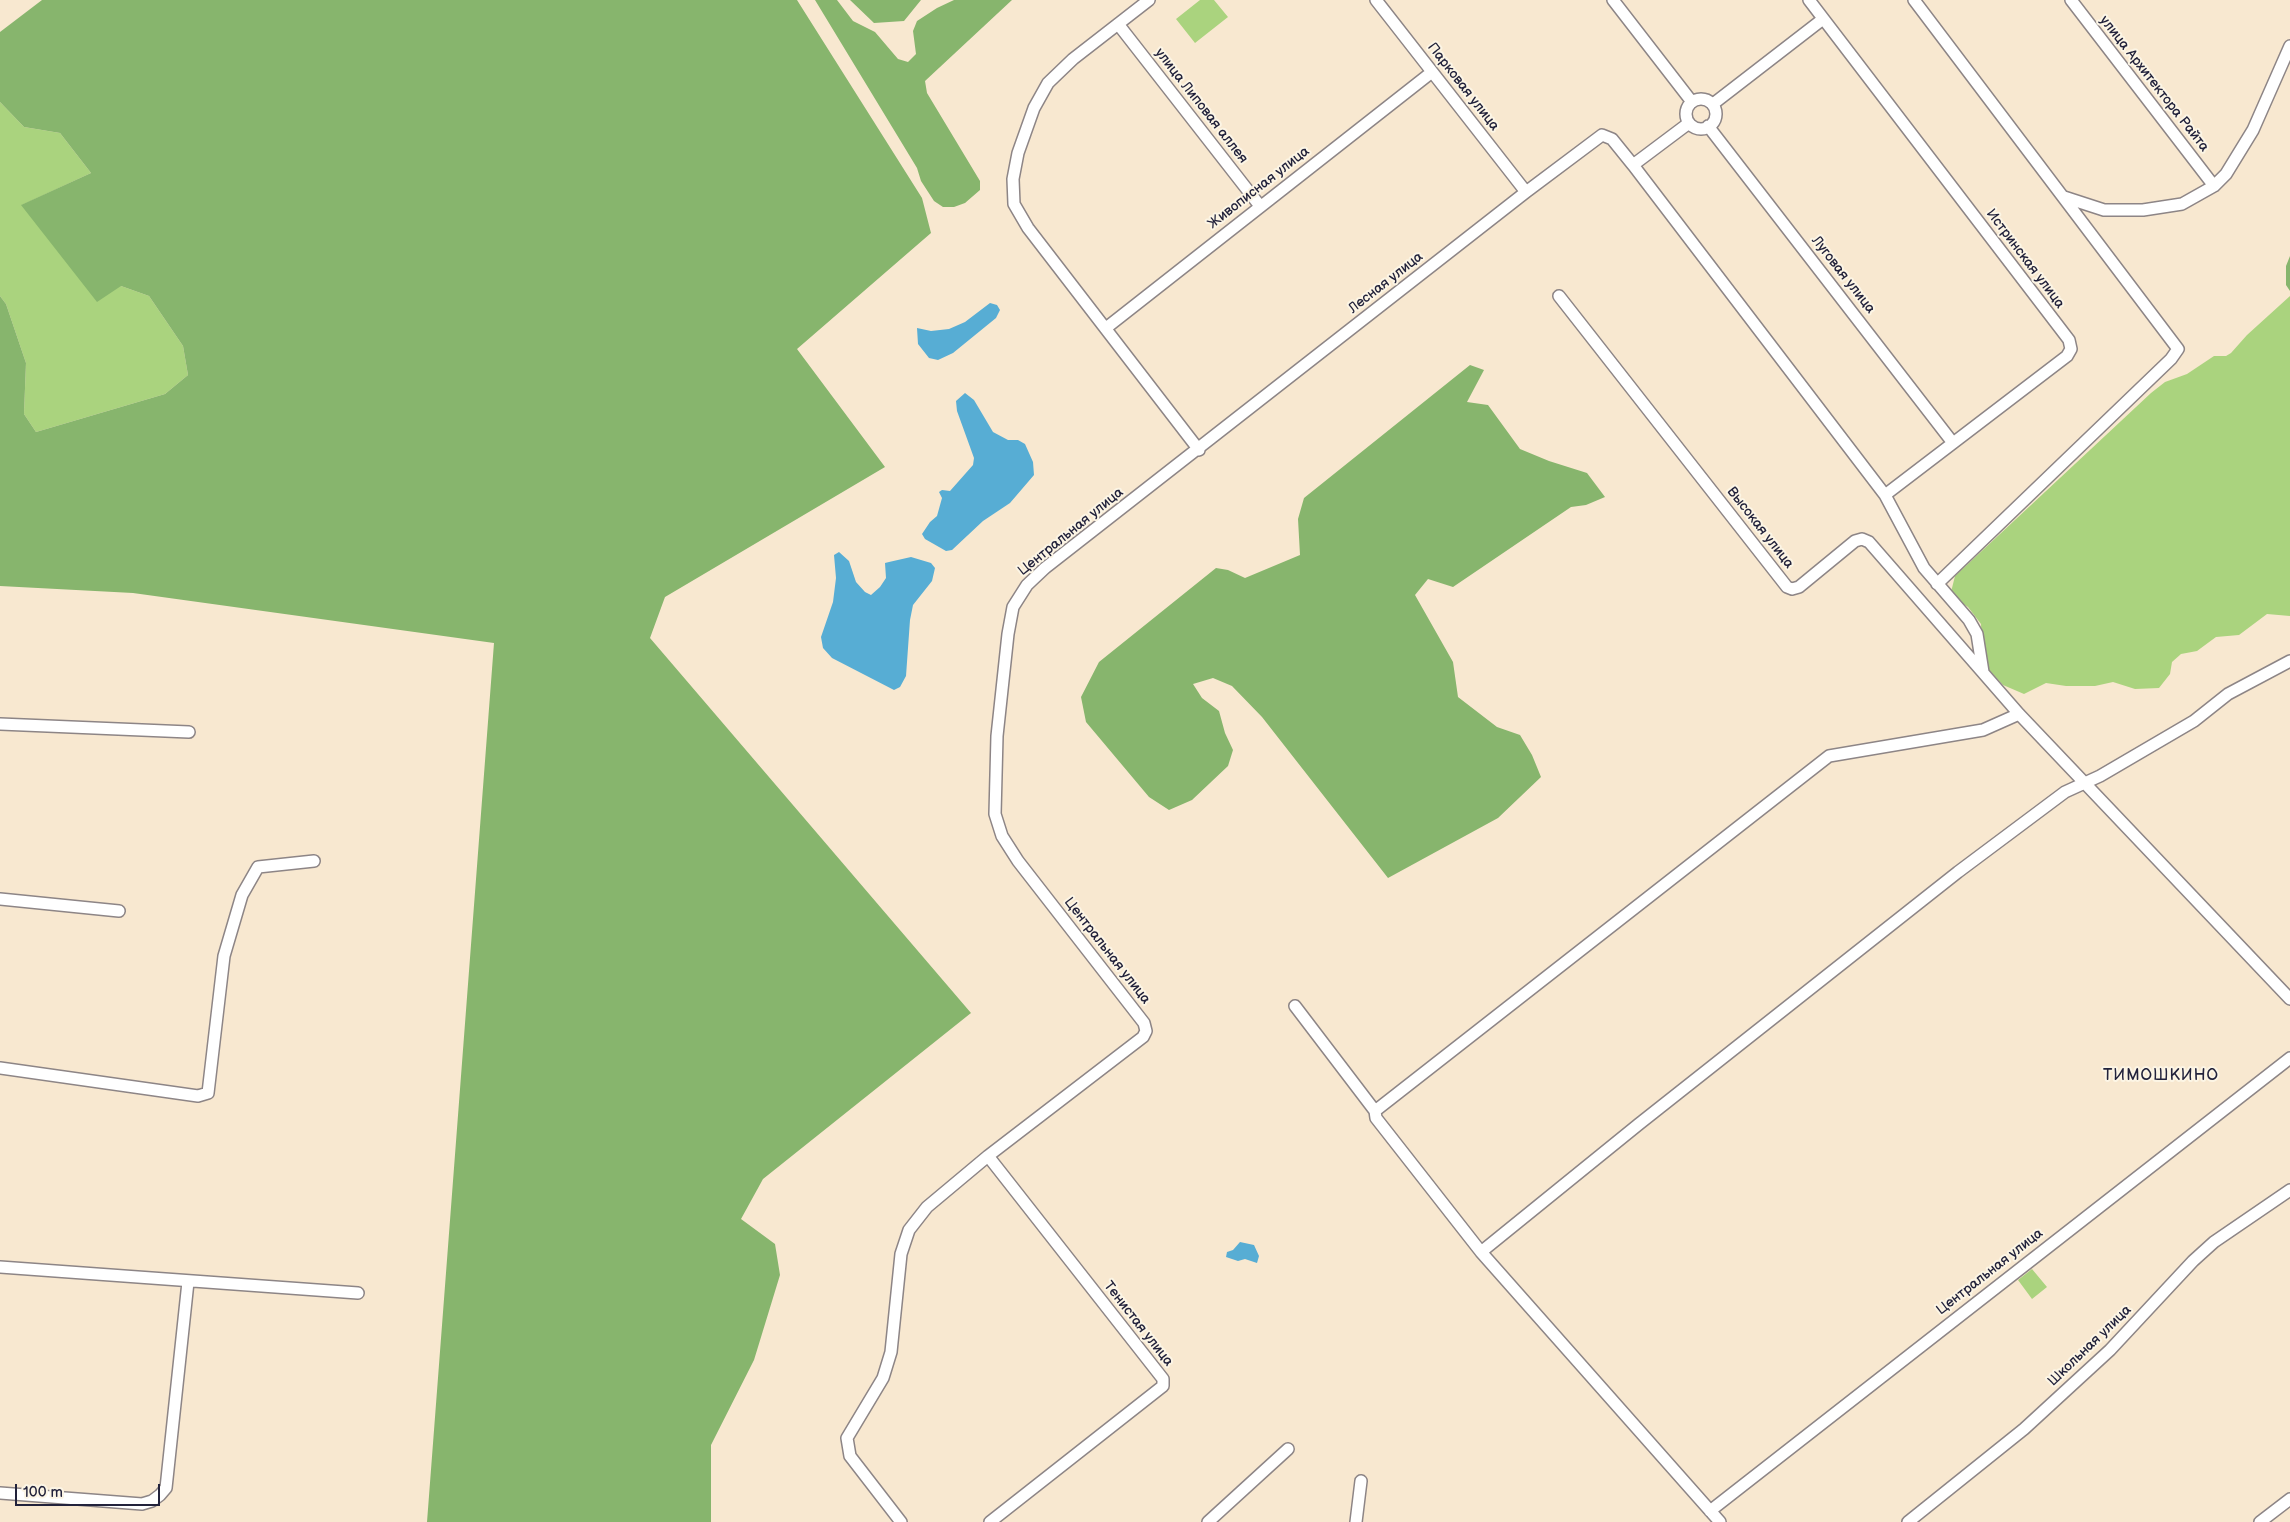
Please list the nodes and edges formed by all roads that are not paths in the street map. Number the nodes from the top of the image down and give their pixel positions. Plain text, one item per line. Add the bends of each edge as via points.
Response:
1 (1149, 0) edge
2 (1376, 0) edge
3 (1613, 0) edge
4 (1809, 0) edge
5 (1914, 0) edge
6 (2070, 0) edge
7 (1823, 19) junction
8 (1118, 24) junction
9 (2290, 46) edge
10 (1432, 72) junction
11 (1692, 102) junction
12 (1712, 104) junction
13 (1689, 123) junction
14 (1708, 126) junction
15 (1634, 165) junction
16 (2214, 186) junction
17 (1526, 192) junction
18 (2064, 197) junction
19 (1260, 206) junction
20 (1559, 296) dead end
21 (1106, 328) junction
22 (1953, 443) junction
23 (1199, 450) junction
24 (1885, 495) junction
25 (1937, 584) junction
26 (2290, 662) edge
27 (1983, 672) junction
28 (2019, 714) junction
29 (0, 724) edge
30 (189, 732) dead end
31 (2084, 783) junction
32 (314, 861) dead end
33 (0, 899) edge
34 (118, 911) dead end
35 (2290, 999) edge
36 (1295, 1006) dead end
37 (2290, 1058) edge
38 (0, 1068) edge
39 (1375, 1111) junction
40 (988, 1156) junction
41 (2290, 1190) edge
42 (1482, 1252) junction
43 (0, 1267) edge
44 (188, 1282) junction
45 (358, 1293) dead end
46 (1288, 1449) dead end
47 (1361, 1481) dead end
48 (0, 1493) edge
49 (2290, 1499) edge
50 (1710, 1510) junction
51 (901, 1522) edge
52 (990, 1522) edge
53 (1208, 1522) edge
54 (1356, 1522) edge
55 (1720, 1522) edge
56 (1908, 1522) edge
57 (2260, 1522) edge

1 - 8 street
2 - 10 street, Парковая улица
3 - 11 street
4 - 7 street, Истринская улица
5 - 18 street
6 - 16 street, улица Архитектора Райта
7 - 12 street
7 - 22 street, Истринская улица via 2069,340 2071,349 2067,356
8 - 19 street, улица Липовая аллея
8 - 21 street via 1073,59 1048,84 1034,108 1018,153 1013,179 1014,204 1028,228
9 - 16 street via 2253,130 2226,174
10 - 17 street, Парковая улица
10 - 19 street, Живописная улица
11 - 12 street via 1699,99
11 - 13 street via 1687,108
12 - 14 street via 1716,112
13 - 14 street via 1702,128
13 - 15 street
14 - 22 street, Луговая улица
15 - 17 street, Лесная улица via 1612,138 1602,135
15 - 24 street
16 - 18 street via 2182,204 2143,210 2104,210
17 - 23 street, Лесная улица
18 - 25 street via 2178,349 2172,359
19 - 21 street, Живописная улица
20 - 27 street, Высокая улица via 1787,587 1799,587 1855,541 1869,542
21 - 23 street
22 - 24 street, Истринская улица
23 - 40 street, Центральная улица via 1045,568 1027,585 1013,607 997,736 995,814 1002,836 1018,861 1144,1023 1146,1031
24 - 25 street via 1910,544
25 - 27 street via 1977,634
26 - 31 street via 2235,690 2194,721
27 - 28 street
28 - 31 street
28 - 39 street via 1983,730 1830,756
29 - 30 street
31 - 35 street
31 - 42 street via 2065,792 1958,872
32 - 38 street via 258,867 242,895 224,956 208,1093 198,1096
33 - 34 street
36 - 39 street
37 - 50 street, Центральная улица
39 - 42 street via 1376,1118
40 - 51 street, Центральная улица via 928,1207 909,1230 901,1254 891,1352 882,1378 847,1438 850,1456
40 - 52 street, Тенистая улица via 1162,1379 1163,1386
41 - 56 street, Школьная улица via 2214,1242 2110,1350 2031,1423
42 - 50 street
43 - 44 street
44 - 45 street
44 - 48 street via 166,1488 160,1495 142,1504
46 - 53 street
47 - 54 street
49 - 57 street
50 - 55 street

